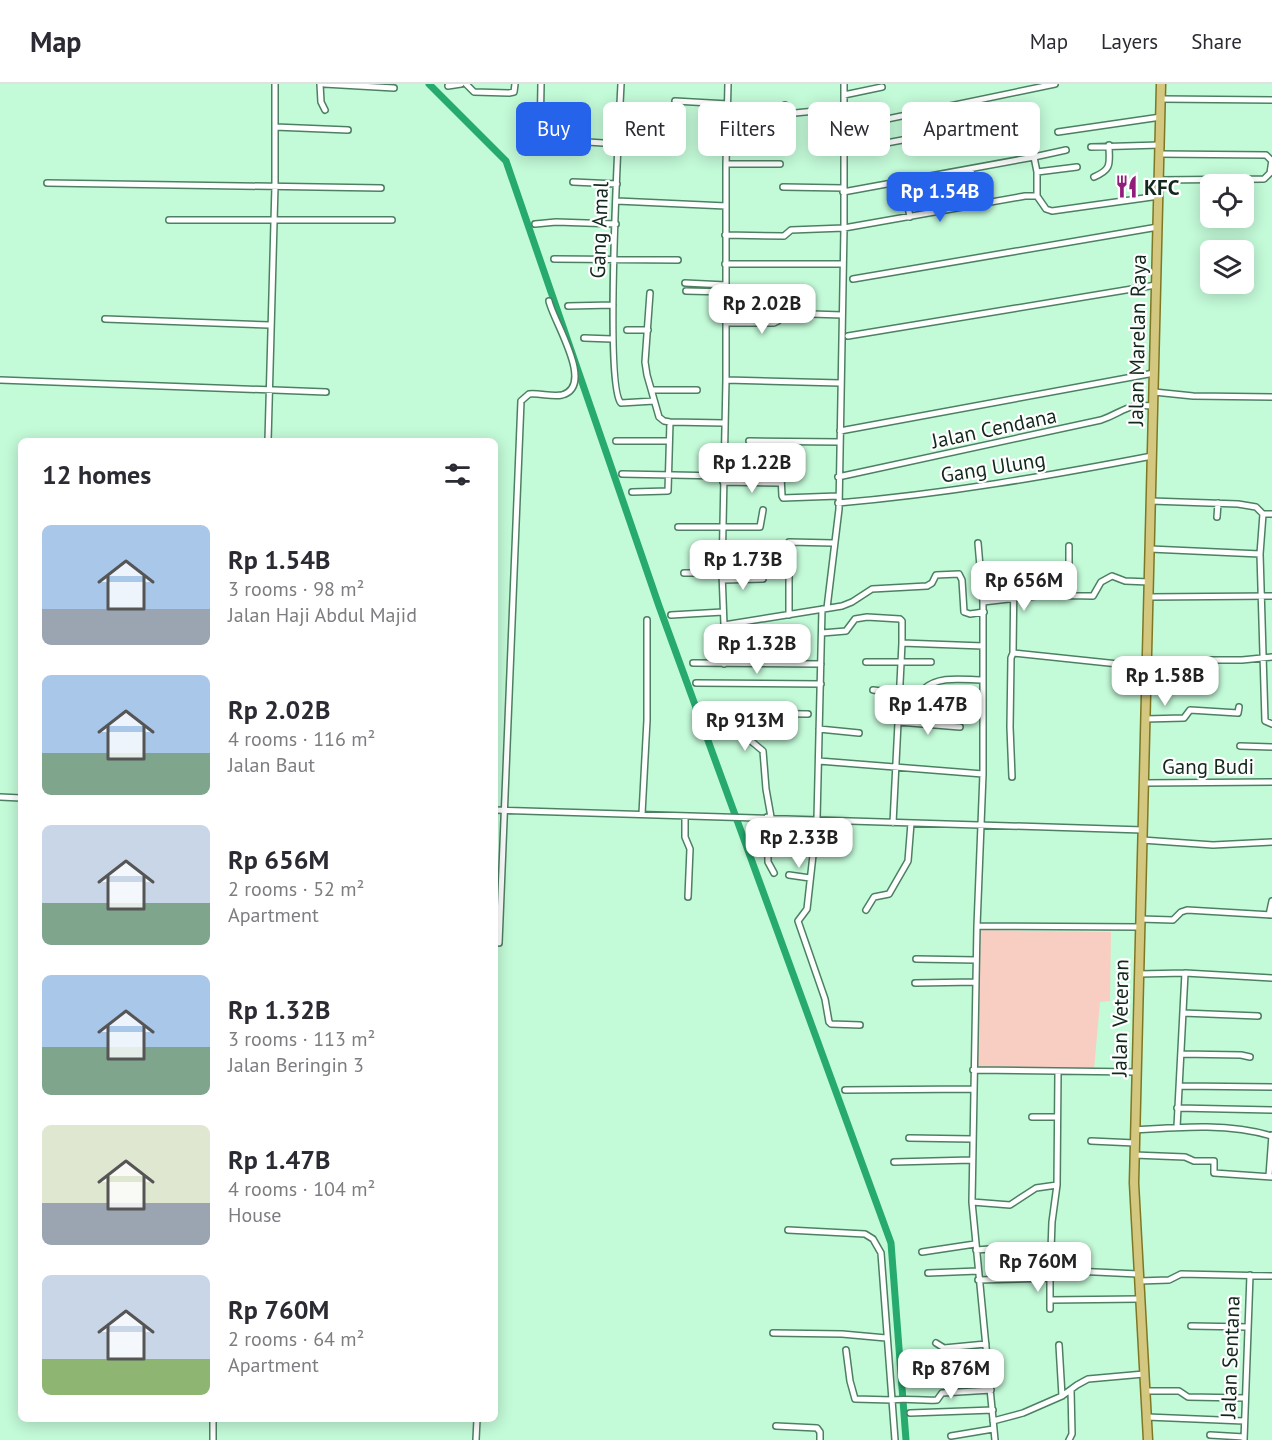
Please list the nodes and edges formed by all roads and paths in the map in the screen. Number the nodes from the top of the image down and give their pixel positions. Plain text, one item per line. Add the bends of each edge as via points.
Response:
1 (275, 84) edge
2 (322, 84) edge
3 (461, 84) edge
4 (466, 84) edge
5 (515, 84) edge
6 (541, 84) edge
7 (621, 84) edge
8 (728, 84) edge
9 (844, 84) edge
10 (1055, 84) edge
11 (1161, 84) edge
12 (448, 86) dead end
13 (882, 87) dead end
14 (394, 88) dead end
15 (844, 94) junction
16 (1161, 99) junction
17 (1272, 100) edge
18 (620, 102) edge
19 (728, 102) edge
20 (844, 102) edge
21 (325, 110) dead end
22 (1161, 117) junction
23 (890, 118) edge
24 (275, 127) junction
25 (348, 130) dead end
26 (1058, 132) dead end
27 (603, 143) edge
28 (1109, 145) junction
29 (1091, 147) dead end
30 (1160, 149) junction
31 (1066, 150) dead end
32 (618, 156) edge
33 (726, 156) edge
34 (844, 156) edge
35 (1034, 157) junction
36 (1271, 160) edge
37 (726, 164) junction
38 (780, 164) dead end
39 (1077, 166) dead end
40 (971, 169) junction
41 (1037, 172) junction
42 (1094, 177) dead end
43 (1159, 180) junction
44 (903, 181) junction
45 (573, 182) dead end
46 (47, 183) dead end
47 (617, 184) junction
48 (275, 186) junction
49 (783, 187) dead end
50 (381, 188) dead end
51 (843, 190) junction
52 (1037, 196) junction
53 (1159, 196) junction
54 (617, 201) junction
55 (975, 205) junction
56 (726, 206) junction
57 (910, 217) junction
58 (169, 220) dead end
59 (392, 220) dead end
60 (273, 221) junction
61 (535, 224) dead end
62 (616, 224) junction
63 (1158, 227) junction
64 (844, 228) junction
65 (725, 235) junction
66 (554, 260) dead end
67 (615, 260) junction
68 (678, 261) dead end
69 (725, 264) junction
70 (843, 264) junction
71 (853, 279) dead end
72 (685, 283) dead end
73 (726, 285) junction
74 (1156, 285) junction
75 (686, 291) dead end
76 (726, 292) junction
77 (651, 293) dead end
78 (549, 301) dead end
79 (726, 301) junction
80 (773, 301) dead end
81 (613, 305) junction
82 (568, 306) dead end
83 (842, 315) junction
84 (105, 319) dead end
85 (726, 323) junction
86 (270, 325) junction
87 (627, 330) dead end
88 (648, 330) junction
89 (848, 336) dead end
90 (584, 338) dead end
91 (612, 339) junction
92 (1154, 373) junction
93 (0, 380) edge
94 (726, 380) junction
95 (840, 383) junction
96 (269, 390) junction
97 (652, 390) junction
98 (697, 390) dead end
99 (326, 392) dead end
100 (1154, 392) junction
101 (1272, 397) edge
102 (654, 401) junction
103 (1153, 406) junction
104 (670, 422) junction
105 (724, 423) junction
106 (840, 431) junction
107 (268, 438) edge
108 (616, 441) dead end
109 (669, 441) junction
110 (750, 441) dead end
111 (839, 442) junction
112 (1152, 456) junction
113 (622, 474) dead end
114 (669, 474) junction
115 (781, 476) dead end
116 (838, 477) junction
117 (723, 479) junction
118 (781, 483) junction
119 (632, 492) dead end
120 (838, 496) junction
121 (1151, 501) junction
122 (838, 503) junction
123 (1218, 503) junction
124 (763, 510) dead end
125 (1263, 514) junction
126 (1272, 514) edge
127 (1217, 517) dead end
128 (678, 527) dead end
129 (723, 527) junction
130 (833, 543) junction
131 (978, 543) dead end
132 (1069, 546) dead end
133 (1150, 549) junction
134 (1260, 554) junction
135 (1033, 566) dead end
136 (684, 573) dead end
137 (722, 576) junction
138 (763, 579) dead end
139 (1149, 582) junction
140 (1068, 596) junction
141 (1262, 596) junction
142 (1149, 597) junction
143 (1272, 597) edge
144 (1013, 598) junction
145 (983, 602) junction
146 (825, 609) junction
147 (723, 612) junction
148 (984, 612) junction
149 (671, 615) dead end
150 (789, 615) junction
151 (647, 620) dead end
152 (724, 626) junction
153 (1263, 627) junction
154 (1272, 627) edge
155 (822, 633) junction
156 (902, 643) junction
157 (983, 646) junction
158 (1013, 653) junction
159 (1264, 657) junction
160 (1272, 657) edge
161 (1204, 660) dead end
162 (866, 662) dead end
163 (900, 662) junction
164 (931, 662) dead end
165 (693, 663) dead end
166 (724, 664) junction
167 (821, 664) junction
168 (1147, 667) junction
169 (983, 680) junction
170 (696, 682) dead end
171 (821, 684) junction
172 (924, 689) dead end
173 (1264, 689) junction
174 (1272, 689) edge
175 (873, 690) dead end
176 (899, 693) junction
177 (1239, 707) dead end
178 (752, 712) junction
179 (708, 713) dead end
180 (808, 714) dead end
181 (1145, 719) junction
182 (898, 722) junction
183 (1272, 724) edge
184 (960, 727) dead end
185 (819, 729) junction
186 (860, 734) dead end
187 (1240, 746) dead end
188 (1272, 747) edge
189 (819, 760) junction
190 (896, 767) junction
191 (983, 774) junction
192 (1012, 777) dead end
193 (1272, 782) edge
194 (1144, 783) junction
195 (0, 797) edge
196 (18, 798) edge
197 (498, 810) edge
198 (503, 810) junction
199 (642, 814) junction
200 (685, 816) junction
201 (769, 817) junction
202 (817, 819) junction
203 (893, 823) junction
204 (911, 823) junction
205 (981, 824) junction
206 (1143, 830) junction
207 (1142, 840) junction
208 (1272, 842) edge
209 (774, 873) dead end
210 (789, 875) dead end
211 (810, 878) junction
212 (688, 897) dead end
213 (1272, 901) edge
214 (866, 910) dead end
215 (1271, 915) edge
216 (1140, 923) junction
217 (977, 926) junction
218 (499, 943) dead end
219 (916, 959) dead end
220 (976, 960) junction
221 (1185, 973) junction
222 (1139, 974) junction
223 (1272, 978) edge
224 (975, 982) junction
225 (915, 983) dead end
226 (1183, 1013) junction
227 (1258, 1017) dead end
228 (860, 1025) dead end
229 (1181, 1054) junction
230 (1250, 1057) dead end
231 (973, 1070) junction
232 (1058, 1072) junction
233 (1137, 1072) junction
234 (1180, 1086) junction
235 (1272, 1087) edge
236 (973, 1089) junction
237 (845, 1090) dead end
238 (1178, 1108) junction
239 (1272, 1110) edge
240 (1032, 1117) dead end
241 (1057, 1117) junction
242 (1177, 1127) junction
243 (1135, 1130) junction
244 (1272, 1136) edge
245 (909, 1138) dead end
246 (972, 1139) junction
247 (1091, 1141) dead end
248 (1135, 1143) junction
249 (1134, 1155) junction
250 (972, 1160) junction
251 (894, 1162) dead end
252 (1271, 1162) edge
253 (1270, 1177) edge
254 (1058, 1185) junction
255 (972, 1202) junction
256 (788, 1230) dead end
257 (975, 1247) junction
258 (1051, 1248) junction
259 (922, 1252) dead end
260 (1050, 1268) junction
261 (978, 1271) junction
262 (928, 1273) dead end
263 (1250, 1275) junction
264 (1272, 1276) edge
265 (1139, 1277) junction
266 (1050, 1278) junction
267 (978, 1280) junction
268 (1140, 1299) junction
269 (1050, 1300) junction
270 (1050, 1309) dead end
271 (1191, 1326) dead end
272 (1248, 1327) junction
273 (773, 1333) dead end
274 (886, 1338) junction
275 (936, 1343) dead end
276 (986, 1344) junction
277 (1059, 1345) dead end
278 (846, 1350) dead end
279 (988, 1364) junction
280 (912, 1374) dead end
281 (1144, 1374) junction
282 (991, 1390) junction
283 (1071, 1390) junction
284 (1145, 1391) junction
285 (1062, 1396) junction
286 (1245, 1398) junction
287 (893, 1400) junction
288 (993, 1410) junction
289 (910, 1413) dead end
290 (1147, 1417) junction
291 (993, 1421) junction
292 (1244, 1421) junction
293 (213, 1422) edge
294 (477, 1422) edge
295 (776, 1426) dead end
296 (993, 1429) junction
297 (1210, 1435) dead end
298 (951, 1436) dead end
299 (1244, 1438) edge
300 (213, 1440) edge
301 (476, 1440) edge
302 (820, 1440) edge
303 (895, 1440) edge
304 (995, 1440) edge
305 (1069, 1440) edge
306 (1149, 1440) edge

1 - 24 street
2 - 14 street
2 - 21 street via 321,102
3 - 12 street
4 - 5 street via 474,92 509,93 514,92
6 - 27 street via 540,139
7 - 18 street, Gang Amal
8 - 19 street
9 - 15 street
10 - 23 street
11 - 16 main road, Jalan Marelan Raya
13 - 15 street
15 - 20 street
16 - 17 street
16 - 22 main road, Jalan Marelan Raya
22 - 26 street
22 - 30 main road, Jalan Marelan Raya
24 - 25 street
24 - 48 street
28 - 29 street
28 - 30 street
28 - 42 street via 1108,167
30 - 36 street via 1266,155
30 - 43 main road, Jalan Marelan Raya
31 - 35 street
32 - 47 street, Gang Amal
33 - 37 street
34 - 51 street
35 - 40 street
35 - 41 street
36 - 43 street via 1270,173 1264,179
37 - 38 street
37 - 56 street
39 - 41 street
40 - 44 street
40 - 55 street
41 - 52 street
43 - 53 main road, Jalan Marelan Raya
44 - 51 street
44 - 57 street
45 - 47 street
46 - 48 street
47 - 54 street, Gang Amal
48 - 50 street
48 - 60 street
49 - 51 street
51 - 64 street
52 - 53 street via 1052,211
52 - 55 street
53 - 63 main road, Jalan Marelan Raya
54 - 56 street
54 - 62 street, Gang Amal
55 - 57 street
56 - 65 street
57 - 64 street
58 - 60 street
59 - 60 street
60 - 86 street
61 - 62 street
62 - 67 street, Gang Amal
63 - 71 street
63 - 74 main road, Jalan Marelan Raya
64 - 65 street via 791,230 784,236
64 - 70 street
65 - 69 street
66 - 67 street
67 - 68 street
67 - 81 street, Gang Amal
69 - 70 street
69 - 73 street
70 - 83 street
72 - 73 street
73 - 76 street
74 - 89 street
74 - 92 main road, Jalan Marelan Raya
75 - 76 street
76 - 79 street
77 - 88 street
78 - 198 street via 571,357 575,383 564,394 529,393 521,401
79 - 80 street
79 - 85 street
81 - 82 street
81 - 91 street, Gang Amal
83 - 85 street via 781,313 774,323
83 - 95 street
84 - 86 street
85 - 94 street
86 - 96 street
87 - 88 street
88 - 97 street via 645,362
90 - 91 street
91 - 102 street, Gang Amal via 618,401
92 - 100 main road, Jalan Marelan Raya
92 - 106 street
93 - 96 street
94 - 95 street
94 - 105 street
95 - 106 street
96 - 99 street
96 - 107 street
97 - 98 street
97 - 102 street
100 - 101 street
100 - 103 main road, Jalan Marelan Raya
102 - 104 street via 659,417
103 - 112 main road, Jalan Marelan Raya
103 - 116 street, Jalan Cendana via 1136,405 1101,420
104 - 105 street
104 - 109 street
105 - 117 street
106 - 111 street
108 - 109 street
109 - 114 street
110 - 111 street
111 - 116 street
112 - 121 main road, Jalan Marelan Raya
112 - 122 street, Gang Ulung via 911,497
113 - 114 street
114 - 117 street
114 - 119 street via 668,491
115 - 118 street
116 - 120 street
117 - 118 street
117 - 129 street
118 - 120 street via 783,498
120 - 122 street
121 - 123 street
121 - 133 main road, Jalan Marelan Raya
122 - 130 street
123 - 125 street via 1254,506
123 - 127 street
124 - 129 street via 760,527
125 - 126 street
125 - 134 street
128 - 129 street
129 - 137 street
130 - 146 street
130 - 150 street via 789,542
131 - 145 street
132 - 140 street
133 - 134 street
133 - 139 main road, Jalan Marelan Raya
134 - 141 street
135 - 144 street via 1014,572
136 - 137 street
137 - 138 street
137 - 147 street
139 - 140 street via 1112,576 1101,582 1093,596
139 - 142 main road, Jalan Marelan Raya
140 - 144 street
141 - 142 street
141 - 143 street
141 - 153 street
142 - 168 main road, Jalan Veteran
144 - 145 street
144 - 158 street
145 - 148 street
146 - 148 street via 852,602 872,589 927,586 936,575 959,574 964,612
146 - 150 street
146 - 155 street
147 - 149 street
147 - 152 street
148 - 157 street
150 - 152 street
151 - 199 street
152 - 166 street
153 - 154 street
153 - 159 street
155 - 156 street via 846,631 855,619 900,619
155 - 167 street
156 - 157 street
156 - 163 street
157 - 169 street
158 - 168 street
158 - 192 street
159 - 160 street
159 - 161 street
159 - 173 street
162 - 163 street
163 - 164 street
163 - 176 street
165 - 166 street
166 - 167 street
167 - 171 street
168 - 181 main road, Jalan Veteran
169 - 172 street via 938,681
169 - 191 street
170 - 171 street
171 - 185 street
173 - 174 street
173 - 183 street via 1265,721
175 - 176 street
176 - 182 street
177 - 181 street via 1238,713 1190,710 1184,718
178 - 179 street
178 - 180 street
178 - 201 street via 750,739 763,751
181 - 194 main road, Jalan Veteran
182 - 184 street
182 - 190 street
185 - 186 street
185 - 189 street
187 - 188 street
189 - 190 street
189 - 202 street
190 - 191 street
190 - 203 street
191 - 205 street
193 - 194 street, Gang Budi
194 - 206 main road, Jalan Veteran
195 - 196 street
197 - 198 street
198 - 199 street
198 - 218 street
199 - 200 street
200 - 201 street
200 - 212 street via 690,849
201 - 202 street
201 - 209 street via 768,862
202 - 203 street
202 - 211 street
203 - 204 street
204 - 205 street
204 - 214 street via 908,861 889,894 874,897
205 - 206 street
205 - 217 street
206 - 207 main road, Jalan Veteran
207 - 208 street via 1213,845
207 - 216 main road, Jalan Veteran
210 - 211 street
211 - 228 street via 807,909 798,921 829,1022
213 - 215 street
215 - 216 street via 1187,910 1173,920
216 - 217 street
216 - 222 main road, Jalan Veteran
217 - 220 street
219 - 220 street
220 - 224 street
221 - 222 street
221 - 223 street
221 - 226 street
222 - 233 main road, Jalan Veteran
224 - 225 street
224 - 231 street
226 - 227 street
226 - 229 street
229 - 230 street
229 - 234 street
231 - 232 street
231 - 236 street
232 - 233 street
232 - 241 street
233 - 243 main road, Jalan Veteran
234 - 235 street
234 - 238 street
236 - 237 street
236 - 246 street
238 - 239 street
238 - 242 street
240 - 241 street
241 - 254 street
242 - 243 street
242 - 244 street via 1242,1129
243 - 248 main road, Jalan Veteran
244 - 252 street
245 - 246 street
246 - 250 street
247 - 248 street
248 - 249 main road, Jalan Veteran
249 - 253 street via 1214,1161 1215,1173
249 - 265 main road, Jalan Veteran
250 - 251 street
250 - 255 street
252 - 253 street
254 - 255 street via 1036,1188 1010,1205
254 - 258 street
255 - 257 street
256 - 274 street via 859,1233 873,1239 881,1253
257 - 258 street
257 - 259 street
257 - 261 street
258 - 260 street
260 - 265 street
260 - 266 street
261 - 262 street
261 - 267 street
263 - 264 street
263 - 265 street via 1181,1275 1169,1280
263 - 272 street, Jalan Sentana
265 - 268 main road, Jalan Veteran
266 - 267 street
266 - 269 street
267 - 276 street
268 - 269 street
268 - 281 main road, Jalan Veteran
269 - 270 street
271 - 272 street
272 - 286 street, Jalan Sentana
273 - 274 street
274 - 287 street
275 - 276 street via 944,1348
276 - 279 street
277 - 285 street
278 - 287 street via 855,1399
279 - 280 street
279 - 282 street
281 - 283 street via 1088,1379
281 - 284 main road, Jalan Veteran
282 - 287 street via 942,1393 937,1400
282 - 288 street
283 - 285 street
283 - 305 street
284 - 286 street via 1179,1391 1185,1397 1197,1398
284 - 290 main road, Jalan Veteran
285 - 291 street
286 - 292 street, Jalan Sentana
287 - 303 street
288 - 289 street
288 - 291 street
290 - 292 street
290 - 306 main road, Jalan Veteran
291 - 296 street
292 - 299 street, Jalan Sentana
293 - 300 street
294 - 301 street
295 - 302 street via 818,1428
296 - 298 street
296 - 304 street
297 - 299 street

